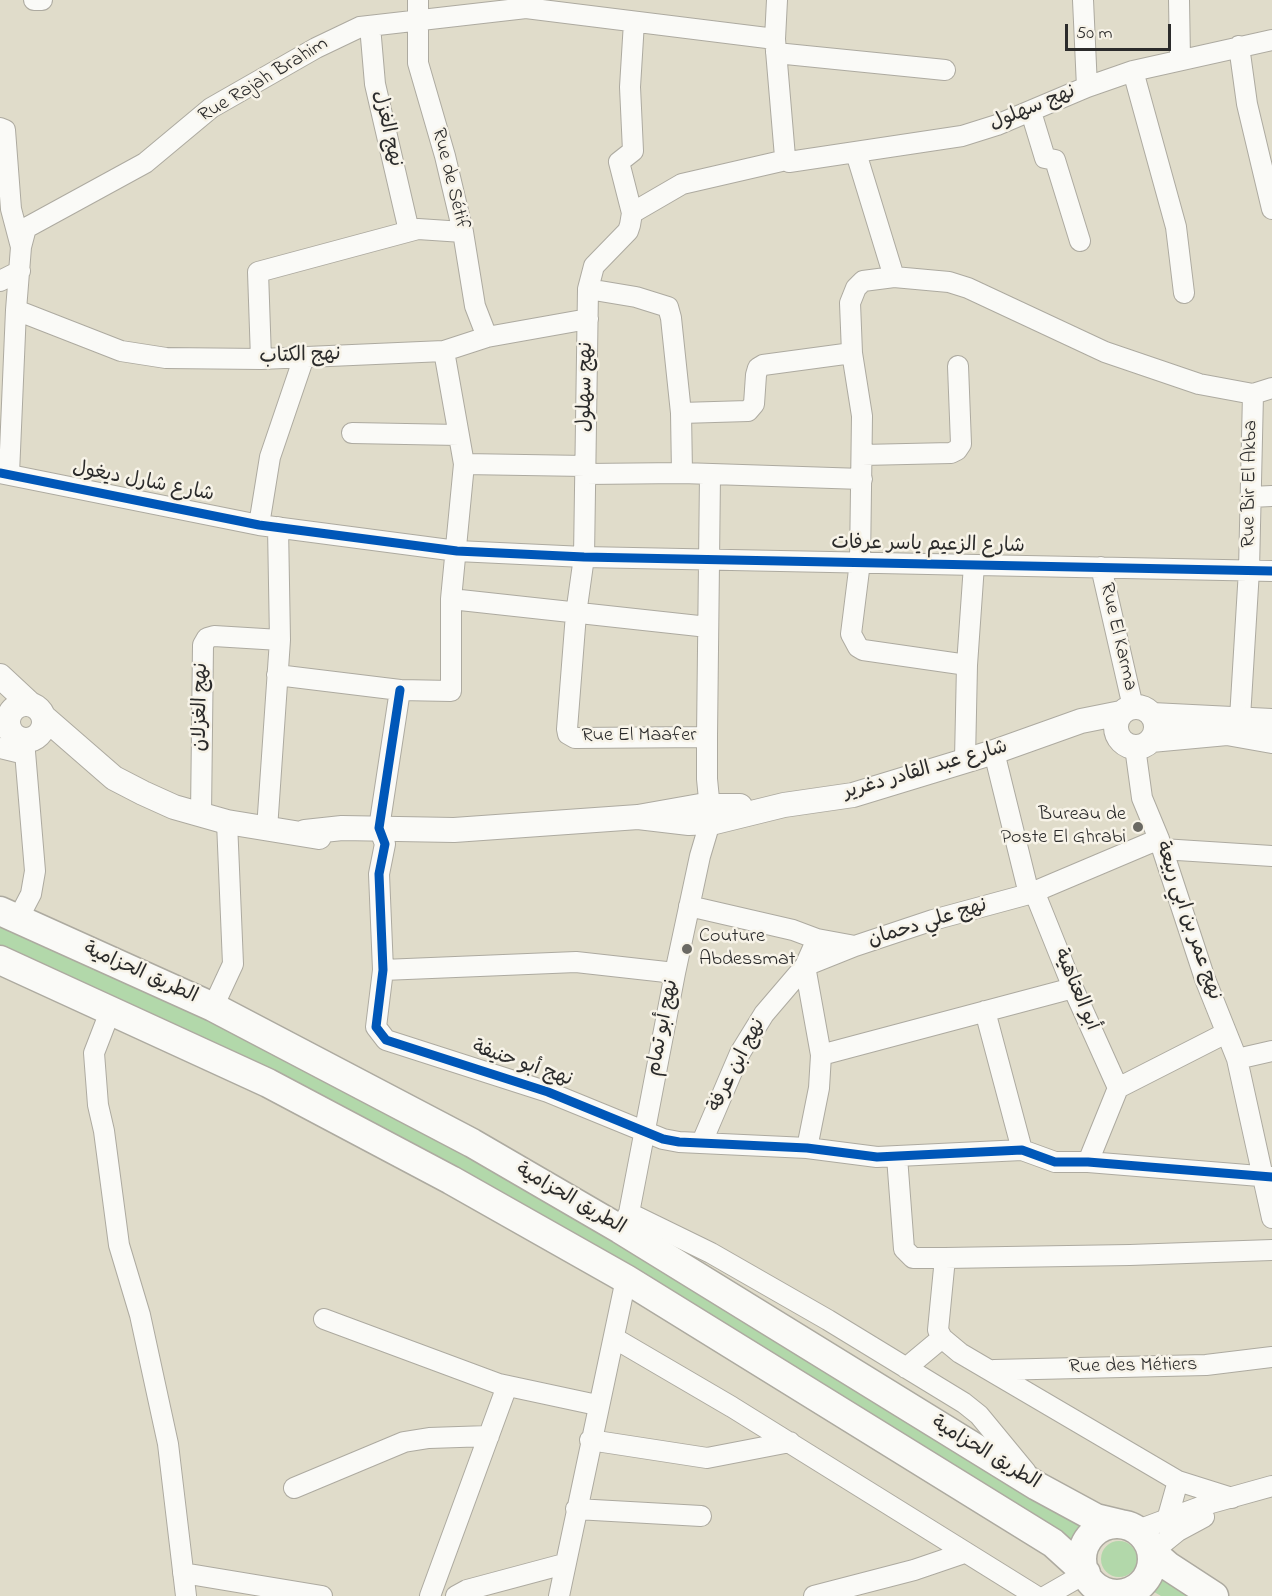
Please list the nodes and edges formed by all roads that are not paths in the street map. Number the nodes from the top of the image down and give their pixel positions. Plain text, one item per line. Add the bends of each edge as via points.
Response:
1 (34, 0) edge
2 (42, 0) edge
3 (777, 0) edge
4 (1083, 0) edge
5 (1179, 0) edge
6 (557, 6) edge
7 (418, 10) edge
8 (634, 22) junction
9 (370, 26) junction
10 (1272, 40) edge
11 (776, 46) junction
12 (1239, 46) junction
13 (1180, 58) junction
14 (945, 70) dead end
15 (1133, 71) junction
16 (1087, 87) junction
17 (1031, 112) junction
18 (0, 128) edge
19 (856, 153) junction
20 (787, 161) junction
21 (1271, 201) edge
22 (630, 222) junction
23 (409, 231) junction
24 (462, 232) junction
25 (1080, 241) dead end
26 (21, 247) junction
27 (20, 271) junction
28 (894, 277) junction
29 (0, 281) edge
30 (588, 289) junction
31 (1184, 293) dead end
32 (16, 310) junction
33 (588, 319) junction
34 (487, 338) junction
35 (444, 351) junction
36 (852, 353) junction
37 (304, 357) junction
38 (261, 359) junction
39 (958, 366) dead end
40 (1272, 383) edge
41 (1265, 390) edge
42 (681, 413) junction
43 (352, 433) dead end
44 (459, 435) junction
45 (862, 456) junction
46 (464, 464) junction
47 (586, 470) junction
48 (5, 473) edge
49 (681, 473) junction
50 (710, 475) junction
51 (862, 479) junction
52 (1272, 496) edge
53 (1251, 497) junction
54 (269, 526) junction
55 (457, 551) junction
56 (584, 557) junction
57 (710, 559) junction
58 (860, 562) junction
59 (974, 566) junction
60 (1101, 567) junction
61 (1249, 570) junction
62 (1272, 571) edge
63 (451, 599) junction
64 (576, 614) junction
65 (708, 627) junction
66 (280, 640) junction
67 (967, 665) junction
68 (277, 675) junction
69 (0, 676) edge
70 (399, 690) junction
71 (22, 706) edge
72 (1135, 712) junction
73 (1240, 718) junction
74 (1066, 728) junction
75 (572, 736) joint
76 (1268, 736) edge
77 (706, 737) junction
78 (1137, 743) junction
79 (26, 745) junction
80 (0, 748) edge
81 (994, 752) junction
82 (965, 759) junction
83 (96, 765) junction
84 (705, 814) junction
85 (201, 815) junction
86 (227, 822) junction
87 (267, 829) junction
88 (376, 836) junction
89 (1161, 844) junction
90 (1272, 857) edge
91 (1031, 892) junction
92 (689, 906) junction
93 (9, 915) edge
94 (817, 939) junction
95 (855, 946) junction
96 (0, 960) edge
97 (806, 966) junction
98 (383, 970) junction
99 (675, 973) junction
100 (1073, 988) junction
101 (213, 1007) junction
102 (111, 1009) junction
103 (985, 1011) junction
104 (1226, 1033) junction
105 (1272, 1051) edge
106 (821, 1055) junction
107 (1237, 1059) junction
108 (1118, 1088) junction
109 (645, 1130) junction
110 (702, 1142) junction
111 (807, 1148) junction
112 (1022, 1150) junction
113 (897, 1157) junction
114 (1088, 1162) junction
115 (1267, 1177) edge
116 (1272, 1218) edge
117 (624, 1221) junction
118 (1272, 1250) edge
119 (945, 1258) junction
120 (626, 1279) junction
121 (324, 1319) dead end
122 (614, 1338) junction
123 (942, 1338) junction
124 (1272, 1356) edge
125 (906, 1368) junction
126 (994, 1370) junction
127 (507, 1386) junction
128 (597, 1405) junction
129 (489, 1436) junction
130 (590, 1440) junction
131 (790, 1442) junction
132 (1178, 1481) junction
133 (1037, 1486) junction
134 (1272, 1487) edge
135 (294, 1488) dead end
136 (1239, 1496) junction
137 (576, 1509) junction
138 (701, 1516) dead end
139 (1167, 1520) junction
140 (1125, 1525) junction
141 (1152, 1552) junction
142 (964, 1553) junction
143 (564, 1564) junction
144 (183, 1573) junction
145 (1086, 1573) junction
146 (845, 1592) edge
147 (1120, 1595) edge
148 (186, 1596) edge
149 (322, 1596) edge
150 (430, 1596) edge
151 (456, 1596) edge
152 (559, 1596) edge
153 (814, 1596) edge
154 (1036, 1596) edge
155 (1047, 1596) edge
156 (1214, 1596) edge

1 - 2 street
3 - 11 street
4 - 16 street
5 - 13 street
6 - 7 street, Rue Rajah Brahim
6 - 8 street, Rue Rajah Brahim
7 - 9 street, Rue Rajah Brahim
7 - 24 street, Rue de Sétif via 418,63
8 - 11 street, Rue Rajah Brahim
8 - 22 street via 630,87 633,151 619,162
9 - 23 street, نهج الغزل via 375,84
9 - 26 street, Rue Rajah Brahim via 316,48 211,108 145,163 29,225
10 - 12 street, نهج سهلول
11 - 14 street, Rue Rajah Brahim
11 - 20 street
12 - 13 street, نهج سهلول
12 - 21 street via 1249,114
13 - 15 street, نهج سهلول
15 - 16 street, نهج سهلول
15 - 31 street via 1176,227
16 - 17 street, نهج سهلول
17 - 19 street, نهج سهلول via 962,136
17 - 25 street via 1045,158 1055,160
18 - 26 street via 5,130 10,199
19 - 20 street, نهج سهلول
19 - 28 street
20 - 22 street, نهج سهلول via 682,184
22 - 30 street, نهج سهلول via 594,266
23 - 24 street
23 - 38 street via 258,272
24 - 34 street, Rue de Sétif via 475,306
26 - 27 street, Rue Rajah Brahim
27 - 29 street
27 - 32 street, Rue Rajah Brahim
28 - 36 street via 863,281 856,288 850,303
28 - 41 street via 949,282 968,288 1105,352 1199,384
30 - 33 street, نهج سهلول
30 - 42 street via 668,307
32 - 38 street, نهج الكتاب via 121,351 166,358
32 - 48 street, Rue Rajah Brahim
33 - 34 street, نهج الكتاب
33 - 47 street, نهج سهلول
34 - 35 street, نهج الكتاب
35 - 37 street, نهج الكتاب
35 - 44 street
36 - 42 street via 763,365 758,368 754,404 748,411
36 - 45 street via 862,416
37 - 38 street, نهج الكتاب
37 - 54 street via 270,457
39 - 45 street via 961,444 957,450
40 - 41 street, Rue Bir El Akba
41 - 53 street, Rue Bir El Akba
42 - 49 street
43 - 44 street
44 - 46 street
45 - 51 street
46 - 47 street
46 - 55 street
47 - 49 street
47 - 56 street, نهج سهلول
48 - 54 street, شارع شارل ديغول
49 - 50 street
50 - 51 street
50 - 57 street, نهج أبو تمام
51 - 58 street
52 - 53 street
53 - 61 street, Rue Bir El Akba
54 - 55 street, شارع شارل ديغول
54 - 66 street
55 - 56 street, شارع الزعيم ياسر عرفات
55 - 63 street
56 - 57 street, شارع الزعيم ياسر عرفات
56 - 64 street, نهج سهلول
57 - 58 street, شارع الزعيم ياسر عرفات
57 - 65 street, نهج أبو تمام
58 - 59 street, شارع الزعيم ياسر عرفات
58 - 67 street via 851,634 858,647
59 - 60 street, شارع الزعيم ياسر عرفات
59 - 67 street
60 - 61 street, شارع الزعيم ياسر عرفات
60 - 72 street, Rue El Karma
61 - 62 street, شارع الزعيم ياسر عرفات
61 - 73 street, Rue Bir El Akba
63 - 64 street
63 - 70 street via 451,691
64 - 65 street
64 - 75 street, نهج سهلول via 567,729
65 - 77 street, نهج أبو تمام
66 - 68 street
66 - 85 street, نهج الغزلان via 214,636 203,645
67 - 82 street
68 - 70 street
68 - 87 street
69 - 71 main road, شارع عبد القادر دغرير
70 - 88 street
71 - 79 main road via 40,734
71 - 79 main road via 8,719 10,730
71 - 83 main road, شارع عبد القادر دغرير
72 - 73 main road, شارع عبد القادر دغرير
72 - 74 main road, شارع عبد القادر دغرير
72 - 78 main road via 1155,732
72 - 78 main road via 1116,729
73 - 76 main road, شارع عبد القادر دغرير
74 - 78 main road, شارع عبد القادر دغرير
74 - 81 main road, شارع عبد القادر دغرير
75 - 77 street, Rue El Maafer
76 - 78 main road, شارع عبد القادر دغرير via 1227,733
77 - 84 street, نهج أبو تمام
78 - 89 street, نهج عمر بن ابي ربيعة via 1142,798
79 - 80 street
79 - 83 main road, شارع عبد القادر دغرير
79 - 93 street via 35,871 31,894
81 - 82 main road, شارع عبد القادر دغرير
81 - 91 street, أبو العتاهية
82 - 84 main road, شارع عبد القادر دغرير via 853,795
83 - 85 main road, شارع عبد القادر دغرير via 143,793
84 - 88 main road, شارع عبد القادر دغرير
84 - 92 street, نهج أبو تمام
85 - 86 main road, شارع عبد القادر دغرير
86 - 87 main road, شارع عبد القادر دغرير
86 - 101 street via 233,964
87 - 88 main road, شارع عبد القادر دغرير via 305,832 340,841
88 - 98 street
89 - 90 street, نهج علي دحمان
89 - 91 street, نهج علي دحمان
89 - 104 street, نهج عمر بن ابي ربيعة
91 - 95 street, نهج علي دحمان
91 - 100 street, أبو العتاهية
92 - 94 street, نهج علي دحمان
92 - 99 street, نهج أبو تمام
93 - 101 highway, الطريق الحزامية
94 - 95 street, نهج علي دحمان
94 - 97 street
95 - 97 street
96 - 102 highway, الطريق الحزامية
97 - 106 street
97 - 110 street, نهج ابن عرفة via 764,1014 740,1053
98 - 99 street via 576,962
98 - 109 street, نهج أبو حنيفة via 376,1027 386,1040 548,1092
99 - 109 street, نهج أبو تمام
100 - 103 street
100 - 108 street, أبو العتاهية
101 - 117 highway, الطريق الحزامية
102 - 120 highway, الطريق الحزامية via 268,1083
102 - 144 street via 94,1053 98,1105 117,1235 140,1315 168,1444
103 - 106 street
103 - 112 street
104 - 107 street, نهج عمر بن ابي ربيعة
104 - 108 street
105 - 107 street
106 - 111 street
107 - 115 street, نهج عمر بن ابي ربيعة
108 - 114 street
109 - 110 street, نهج أبو حنيفة via 663,1139
109 - 117 street, نهج أبو تمام
110 - 111 street, نهج أبو حنيفة
111 - 113 street, نهج أبو حنيفة
112 - 113 street, نهج أبو حنيفة
112 - 114 street via 1055,1162
113 - 119 street via 904,1250 913,1258
114 - 115 street
115 - 116 street, نهج عمر بن ابي ربيعة
117 - 125 street via 711,1254
117 - 133 highway, الطريق الحزامية
118 - 119 street
119 - 123 street via 938,1330
120 - 122 street
120 - 145 highway, الطريق الحزامية via 1053,1543
121 - 127 street
122 - 128 street
122 - 131 street
123 - 125 street
123 - 126 street via 960,1353
124 - 126 street, Rue des Métiers via 1206,1365
125 - 133 street via 980,1415
126 - 132 street
127 - 128 street
127 - 129 street
128 - 130 street
129 - 135 street via 404,1442
129 - 150 street
130 - 131 street via 707,1458
130 - 137 street
131 - 142 street
132 - 136 street
132 - 139 street
133 - 140 highway, الطريق الحزامية via 1096,1518
134 - 136 street
136 - 139 street
136 - 141 street via 1178,1531
137 - 138 street
137 - 143 street
139 - 140 street via 1138,1530
140 - 141 highway, الطريق الحزامية via 1144,1536
140 - 145 highway via 1109,1525 1089,1538 1082,1560
141 - 147 highway, الطريق الحزامية via 1146,1579
141 - 156 highway, الطريق الحزامية
142 - 146 street
142 - 154 street
143 - 151 street
143 - 152 street
144 - 148 street
144 - 149 street
145 - 147 highway, الطريق الحزامية via 1098,1588
145 - 155 street
146 - 153 street

